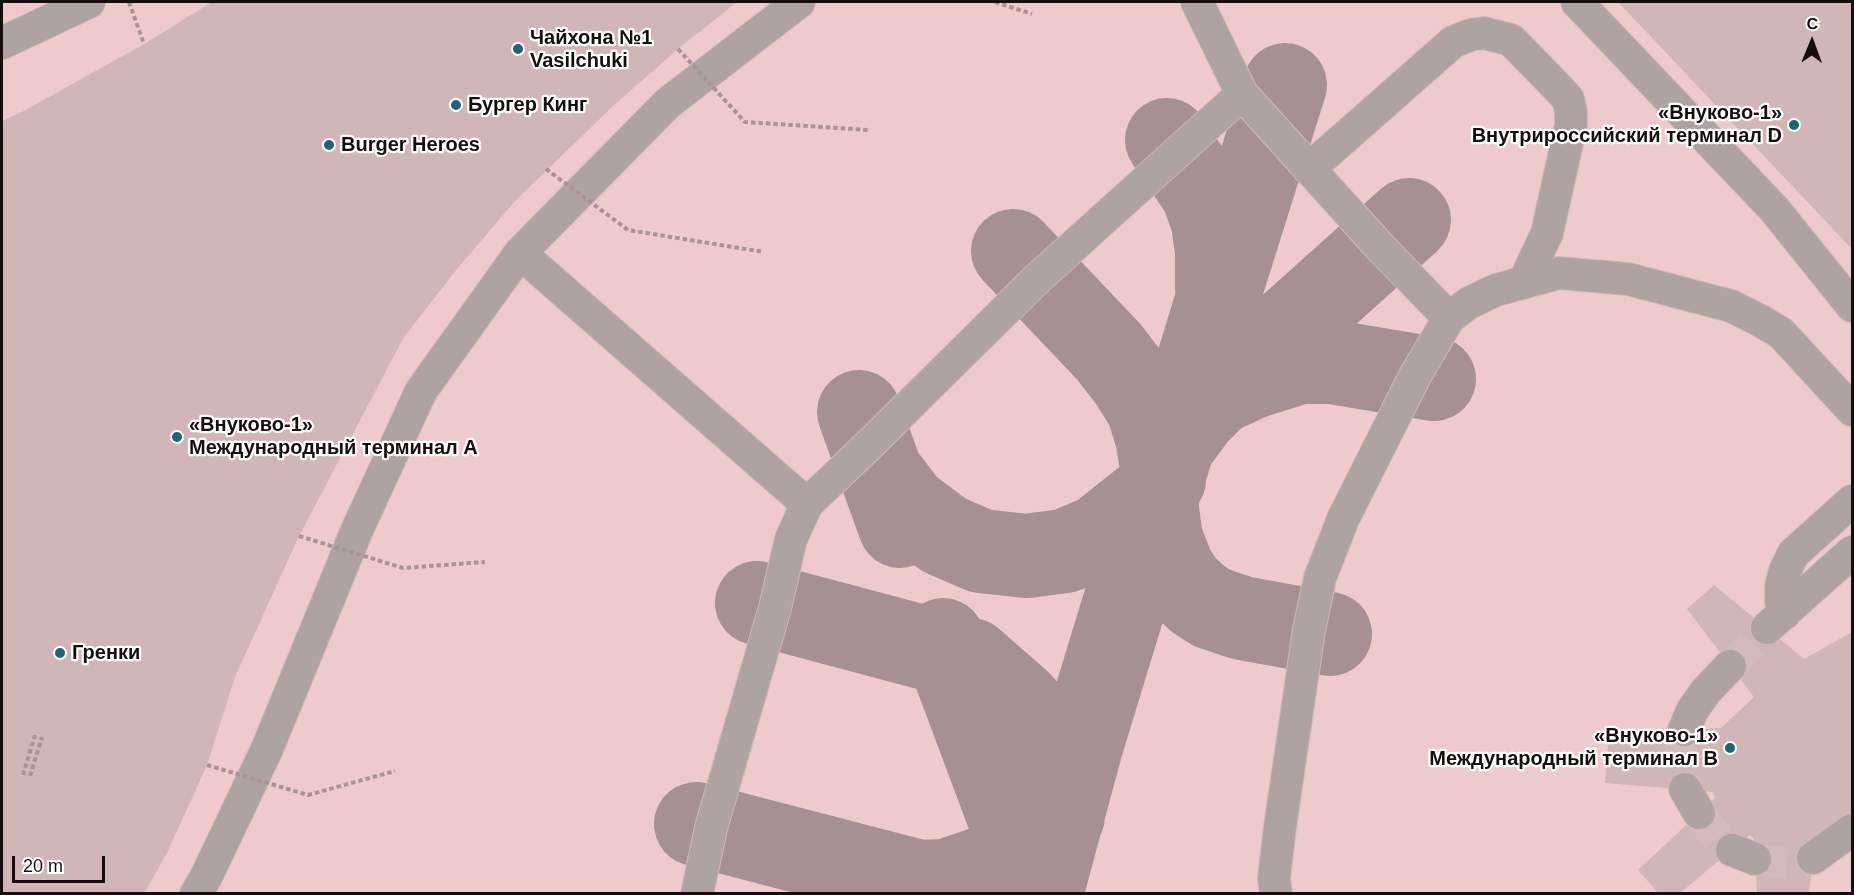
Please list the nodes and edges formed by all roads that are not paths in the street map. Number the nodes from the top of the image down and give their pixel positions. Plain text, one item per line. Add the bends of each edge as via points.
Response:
1 (89, 2) edge
2 (799, 2) edge
3 (1197, 2) edge
4 (1577, 2) edge
5 (2, 43) edge
6 (1242, 94) junction
7 (1309, 169) junction
8 (520, 253) junction
9 (1524, 282) junction
10 (1852, 306) edge
11 (1449, 318) junction
12 (1852, 410) edge
13 (1852, 501) edge
14 (807, 504) junction
15 (1852, 552) edge
16 (1730, 666) tunnel mouth
17 (1684, 730) tunnel mouth
18 (1852, 830) edge
19 (1813, 858) tunnel mouth
20 (196, 894) edge
21 (697, 894) edge
22 (1276, 894) edge

1 - 5 lane
2 - 8 lane via 668,104
3 - 6 lane
4 - 10 lane via 1774,209
6 - 7 lane
6 - 14 lane via 1038,278
7 - 9 lane via 1453,42 1484,33 1511,40 1568,99 1571,112 1547,233
7 - 11 lane
8 - 14 lane
8 - 20 lane via 422,391 357,531 267,749
9 - 11 lane via 1496,290
9 - 12 lane via 1558,273 1628,279 1731,306 1781,333
11 - 22 lane via 1415,376 1343,519 1320,578 1280,827
13 - 15 lane via 1793,554 1781,586 1776,621
14 - 21 lane via 791,539 711,828
16 - 17 lane via 1706,691
18 - 19 lane

